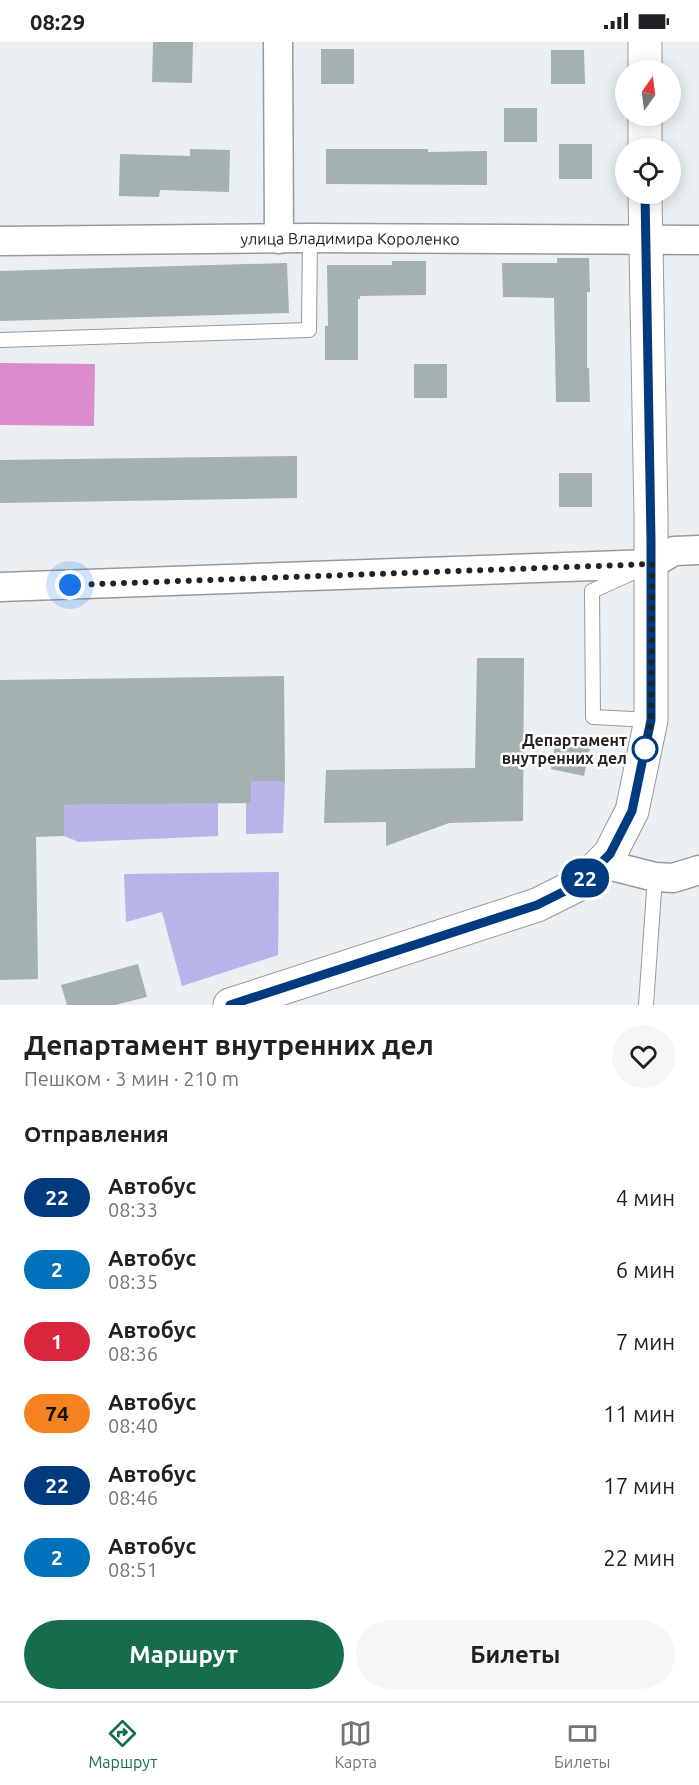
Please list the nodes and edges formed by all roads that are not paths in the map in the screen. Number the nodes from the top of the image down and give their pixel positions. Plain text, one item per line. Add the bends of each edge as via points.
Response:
1 (278, 42) edge
2 (645, 42) edge
3 (645, 60) edge
4 (645, 204) edge
5 (310, 238) junction
6 (279, 239) junction
7 (645, 240) junction
8 (699, 240) edge
9 (0, 241) edge
10 (0, 340) edge
11 (699, 550) edge
12 (652, 564) junction
13 (0, 587) edge
14 (651, 720) junction
15 (600, 863) junction
16 (699, 870) edge
17 (655, 877) junction
18 (262, 1000) edge
19 (230, 1005) edge
20 (646, 1005) edge

1 - 6 street
2 - 3 street
4 - 7 street
5 - 6 street, улица Владимира Короленко
5 - 7 street, улица Владимира Короленко
5 - 10 lane via 309,330
6 - 9 street, улица Владимира Короленко
7 - 8 street, улица Владимира Короленко
7 - 12 street
11 - 12 street via 674,551
12 - 13 street
12 - 14 street
12 - 14 lane via 592,591 593,717
14 - 15 street via 632,811 610,854
15 - 17 street
15 - 18 street via 581,883 537,905
16 - 17 street via 673,878
17 - 20 lane
18 - 19 street

